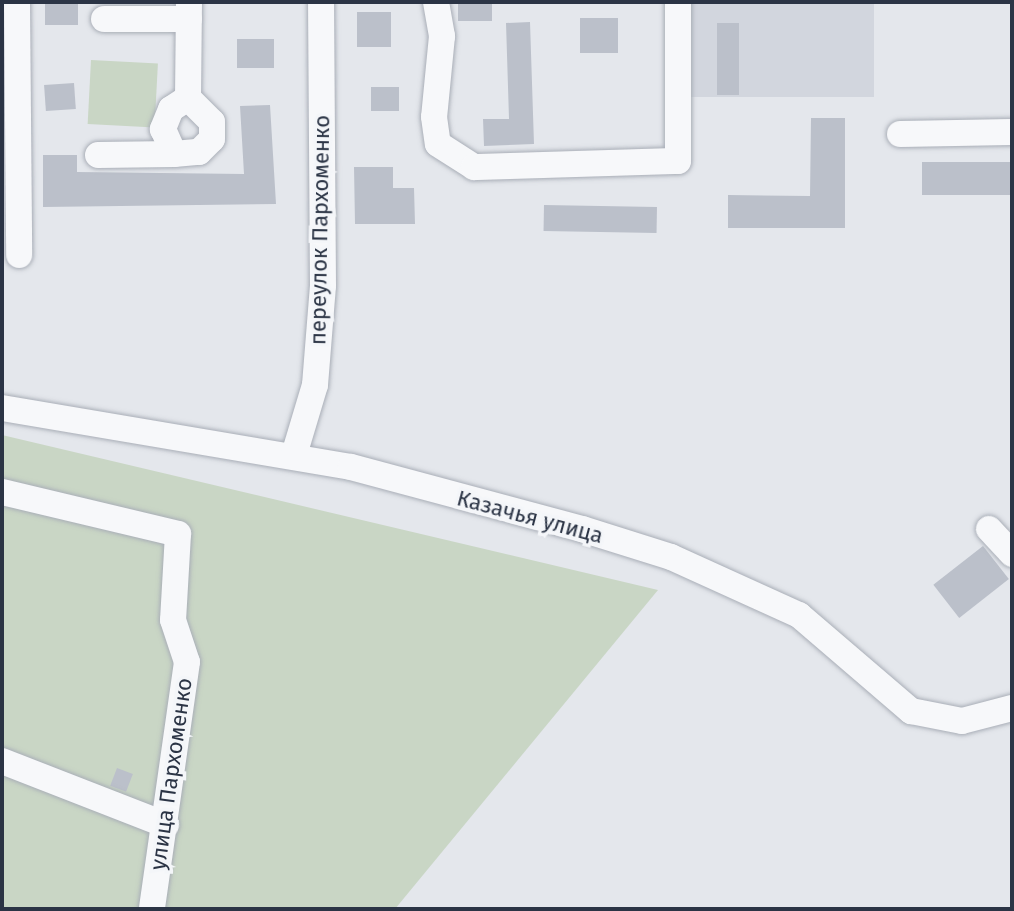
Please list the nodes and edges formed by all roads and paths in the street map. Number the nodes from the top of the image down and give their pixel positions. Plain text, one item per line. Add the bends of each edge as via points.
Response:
1 (17, 2) edge
2 (321, 2) edge
3 (436, 2) edge
4 (678, 2) edge
5 (189, 11) edge
6 (104, 19) dead end
7 (188, 98) junction
8 (10, 132) edge
9 (1012, 132) edge
10 (900, 134) dead end
11 (174, 154) junction
12 (98, 155) dead end
13 (19, 255) dead end
14 (2, 408) edge
15 (294, 455) junction
16 (2, 492) edge
17 (989, 529) dead end
18 (1012, 554) edge
19 (1012, 708) edge
20 (2, 761) edge
21 (166, 825) junction
22 (152, 909) edge

1 - 8 street
2 - 15 street, переулок Пархоменко via 323,285 315,385
3 - 4 street via 442,36 434,117 438,144 454,159 474,167 678,161
5 - 6 street
5 - 7 street
7 - 11 street via 171,109 163,129
7 - 11 street via 212,122 212,139 199,152
8 - 13 street
9 - 10 street
11 - 12 street
14 - 15 street, Казачья улица
15 - 19 street, Казачья улица via 671,557 799,615 834,641 881,692 927,718 962,721
16 - 21 street, улица Пархоменко via 178,534 173,620 187,662
17 - 18 street
20 - 21 street
21 - 22 street, улица Пархоменко

